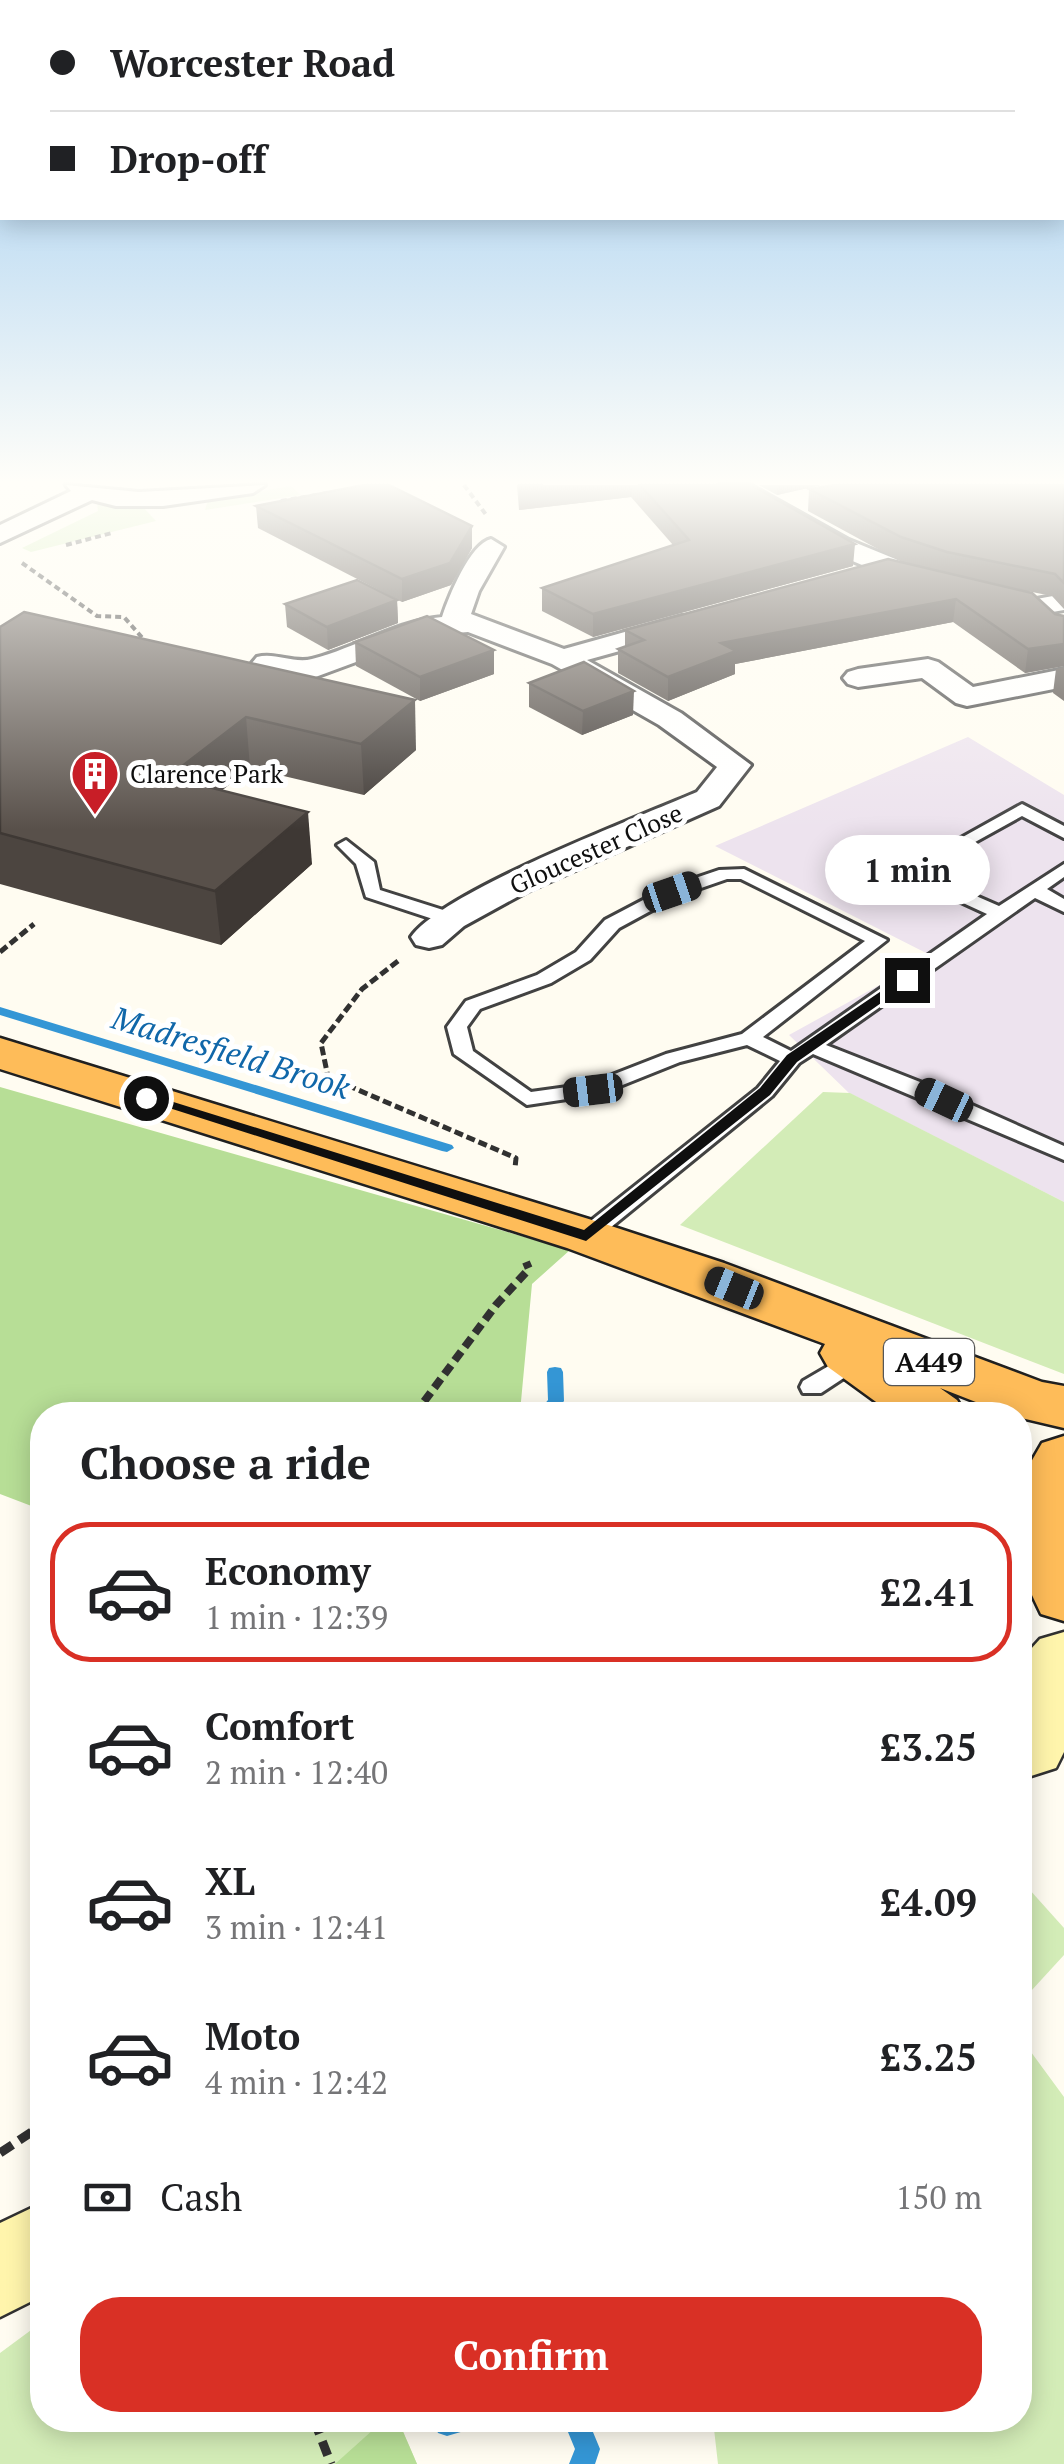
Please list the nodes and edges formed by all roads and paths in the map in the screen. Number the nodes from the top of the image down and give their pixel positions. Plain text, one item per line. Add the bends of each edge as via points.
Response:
1 (74, 600) edge
2 (462, 600) edge
3 (1040, 602) edge
4 (711, 617) edge
5 (453, 624) junction
6 (1064, 629) edge
7 (151, 645) edge
8 (562, 658) junction
9 (267, 663) edge
10 (858, 678) dead end
11 (1064, 678) edge
12 (1064, 833) edge
13 (346, 846) dead end
14 (1064, 868) edge
15 (1034, 890) junction
16 (1064, 906) edge
17 (1003, 914) junction
18 (34, 924) dead end
19 (441, 928) junction
20 (0, 952) edge
21 (749, 1038) junction
22 (802, 1052) junction
23 (0, 1053) edge
24 (1064, 1154) edge
25 (509, 1210) junction
26 (586, 1236) junction
27 (796, 1313) junction
28 (424, 1402) edge
29 (904, 1402) edge
30 (1064, 1407) edge
31 (1041, 1483) edge
32 (1064, 1596) edge
33 (1064, 1658) edge
34 (1038, 1750) edge
35 (30, 2133) edge
36 (0, 2152) edge
37 (30, 2253) edge
38 (0, 2274) edge
39 (319, 2432) edge
40 (331, 2464) edge

1 - 7 path via 97,616 124,617
2 - 5 street
3 - 6 street
4 - 8 street
5 - 8 street, Gloucester Close via 491,628
5 - 9 street, Gloucester Close via 425,627 310,670
8 - 19 street, Gloucester Close via 735,765 708,798 516,884
10 - 11 street via 928,668 968,697 1006,700
12 - 17 lane via 1022,809 907,874
13 - 19 lane via 365,862 372,892
14 - 15 lane
15 - 16 lane
15 - 17 lane
17 - 22 lane
18 - 20 path
19 - 25 path via 362,989 321,1043 328,1077 516,1158
21 - 21 lane via 673,1058 593,1090 527,1099 464,1054 457,1027 473,1005 544,980 583,956 612,924 672,892 744,874 878,940
21 - 22 lane
22 - 24 lane via 912,1086
22 - 26 lane via 765,1092
23 - 25 highway, A449
25 - 26 highway, A449
25 - 28 path via 529,1269
26 - 27 highway, A449
27 - 29 highway, A449 via 834,1373
27 - 30 highway, A449
31 - 32 highway via 1037,1534
33 - 34 main road via 1035,1690
35 - 36 path
37 - 38 main road
39 - 40 path

